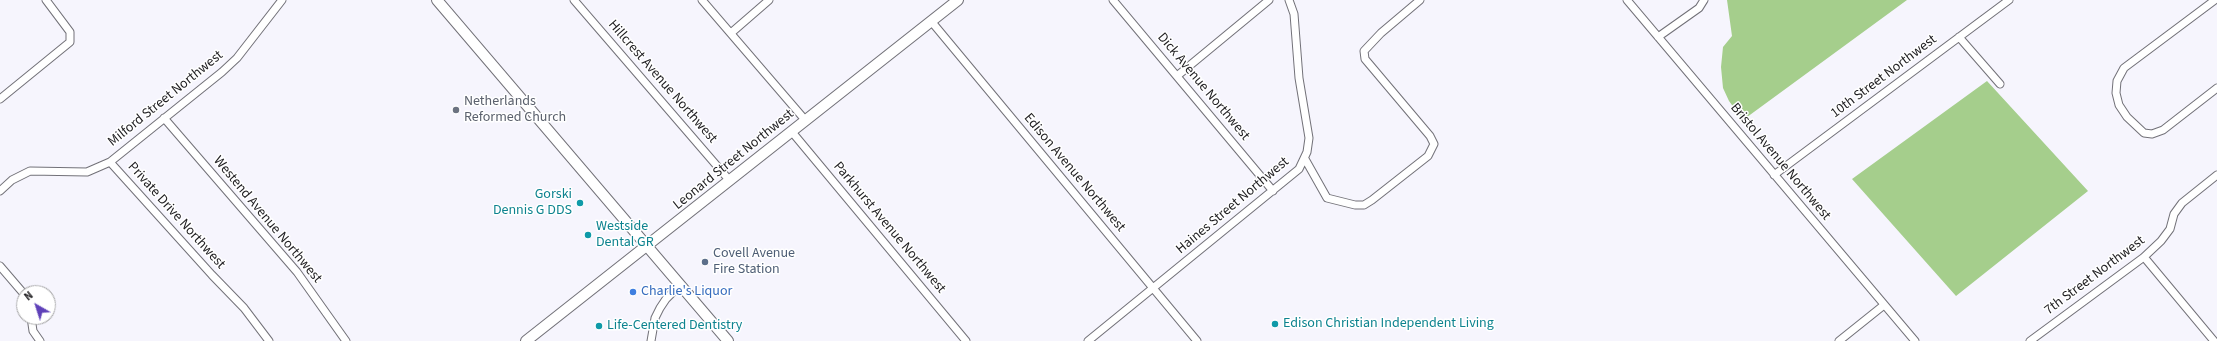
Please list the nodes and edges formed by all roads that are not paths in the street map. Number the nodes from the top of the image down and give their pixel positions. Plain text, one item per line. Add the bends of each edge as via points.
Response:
1 (46, 0) edge
2 (282, 0) edge
3 (437, 0) edge
4 (574, 0) edge
5 (702, 0) edge
6 (769, 0) edge
7 (958, 0) edge
8 (1113, 0) edge
9 (1269, 0) edge
10 (1289, 0) edge
11 (1420, 0) edge
12 (1627, 0) edge
13 (1704, 0) edge
14 (2009, 0) edge
15 (2215, 0) edge
16 (931, 21) junction
17 (731, 33) junction
18 (1658, 37) junction
19 (1959, 37) junction
20 (1177, 76) junction
21 (2000, 84) dead end
22 (2217, 88) edge
23 (0, 99) edge
24 (164, 118) junction
25 (806, 121) junction
26 (792, 132) junction
27 (1305, 159) junction
28 (110, 162) junction
29 (1774, 175) junction
30 (2217, 175) edge
31 (730, 181) junction
32 (0, 191) edge
33 (1273, 191) junction
34 (648, 247) junction
35 (2144, 257) junction
36 (0, 266) edge
37 (16, 285) edge
38 (680, 285) junction
39 (1154, 289) junction
40 (1884, 305) junction
41 (32, 325) edge
42 (40, 341) edge
43 (269, 341) edge
44 (346, 341) edge
45 (526, 341) edge
46 (651, 341) edge
47 (728, 341) edge
48 (966, 341) edge
49 (1088, 341) edge
50 (1197, 341) edge
51 (1839, 341) edge
52 (1914, 341) edge
53 (2030, 341) edge
54 (2214, 341) edge

1 - 23 street via 70,32 70,42
2 - 24 street, Milford Street Northwest via 237,58
3 - 34 main road
4 - 31 street, Hillcrest Avenue Northwest
5 - 17 street
6 - 17 street
7 - 16 main road, Leonard Street Northwest
8 - 20 street, Dick Avenue Northwest
9 - 20 street
10 - 27 street, Haines Street Northwest via 1294,14 1299,78 1309,138
11 - 27 street via 1364,51 1366,59 1434,144 1428,156 1383,192 1364,204 1355,205 1327,198
12 - 18 street, Bristol Avenue Northwest
13 - 18 street via 1699,8
14 - 19 street, 10th Street Northwest
15 - 22 street via 2124,68 2117,81 2116,93 2119,105 2127,118 2144,133 2152,134 2163,130
16 - 25 main road, Leonard Street Northwest
16 - 39 street, Edison Avenue Northwest
17 - 25 street
18 - 29 street, Bristol Avenue Northwest
19 - 21 street
19 - 29 street, 10th Street Northwest
20 - 33 street, Dick Avenue Northwest
24 - 28 street, Milford Street Northwest
24 - 44 street, Westend Avenue Northwest via 297,272
25 - 26 main road, Leonard Street Northwest
26 - 31 main road, Leonard Street Northwest
26 - 48 street, Parkhurst Avenue Northwest
27 - 33 street, Haines Street Northwest via 1295,174
28 - 32 street, Private Drive Northwest via 88,172 30,171 12,180
28 - 43 street, Private Drive Northwest via 244,308
29 - 40 street, Bristol Avenue Northwest
30 - 35 street, 7th Street Northwest via 2182,203 2174,214 2170,229
31 - 34 main road, Leonard Street Northwest
33 - 39 street, Haines Street Northwest
34 - 38 main road
34 - 45 main road, Leonard Street Northwest
35 - 53 street, 7th Street Northwest
35 - 54 street
36 - 37 street
38 - 46 street via 666,298 660,308 655,318
38 - 47 main road
39 - 49 street, Haines Street Northwest
39 - 50 street, Edison Avenue Northwest
40 - 51 street
40 - 52 street, Bristol Avenue Northwest
41 - 42 street

